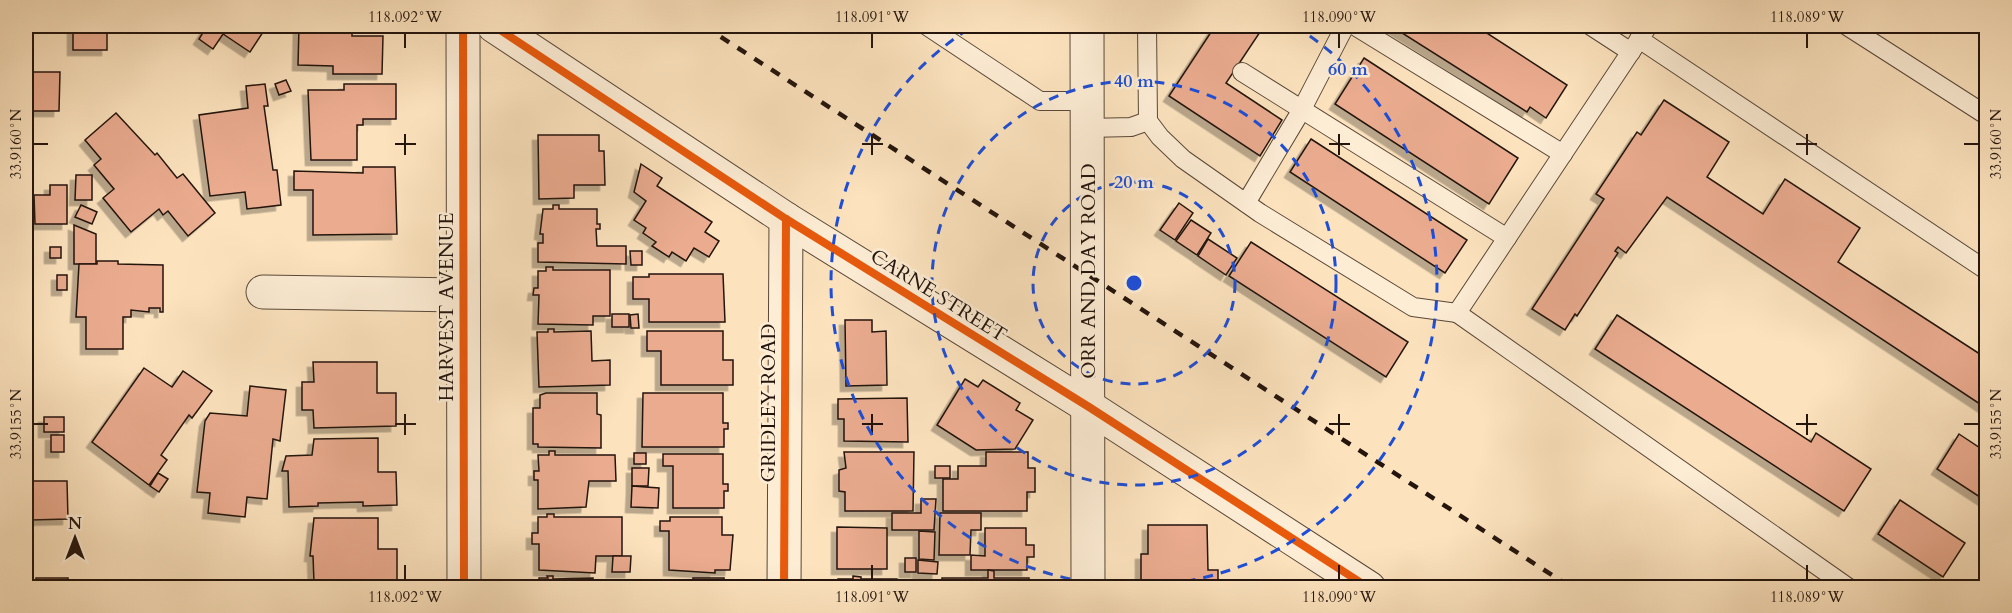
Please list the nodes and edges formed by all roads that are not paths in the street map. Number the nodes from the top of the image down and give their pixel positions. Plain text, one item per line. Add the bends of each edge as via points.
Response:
1 (463, 26) edge
2 (494, 26) edge
3 (927, 26) edge
4 (1088, 26) edge
5 (1147, 26) edge
6 (1345, 26) edge
7 (1355, 26) edge
8 (1590, 26) edge
9 (1847, 26) edge
10 (1639, 39) edge
11 (1242, 72) dead end
12 (1301, 111) junction
13 (1986, 114) edge
14 (1088, 115) junction
15 (1148, 121) junction
16 (1563, 154) junction
17 (1246, 203) junction
18 (786, 219) junction
19 (1507, 238) junction
20 (1986, 270) edge
21 (263, 291) dead end
22 (462, 295) junction
23 (1457, 313) junction
24 (1089, 408) junction
25 (464, 588) edge
26 (784, 588) edge
27 (1088, 588) edge
28 (1369, 588) edge
29 (1849, 588) edge

1 - 22 street, HARVEST AVENUE
2 - 18 street, CARNE STREET
3 - 14 lane via 1040,101
4 - 14 street, ORR AND DAY ROAD
5 - 15 lane
6 - 12 lane
7 - 16 lane
8 - 10 lane
9 - 13 lane
10 - 16 lane
10 - 20 lane
11 - 12 lane
12 - 17 lane
12 - 19 lane
14 - 15 lane via 1131,127
14 - 24 street, ORR AND DAY ROAD
15 - 17 lane via 1184,159
16 - 19 lane
17 - 23 lane via 1413,307
18 - 24 street, CARNE STREET
18 - 26 street, GRIDLEY ROAD
19 - 23 lane
21 - 22 street
22 - 25 street, HARVEST AVENUE
23 - 29 lane
24 - 27 street, ORR AND DAY ROAD
24 - 28 street, CARNE STREET

